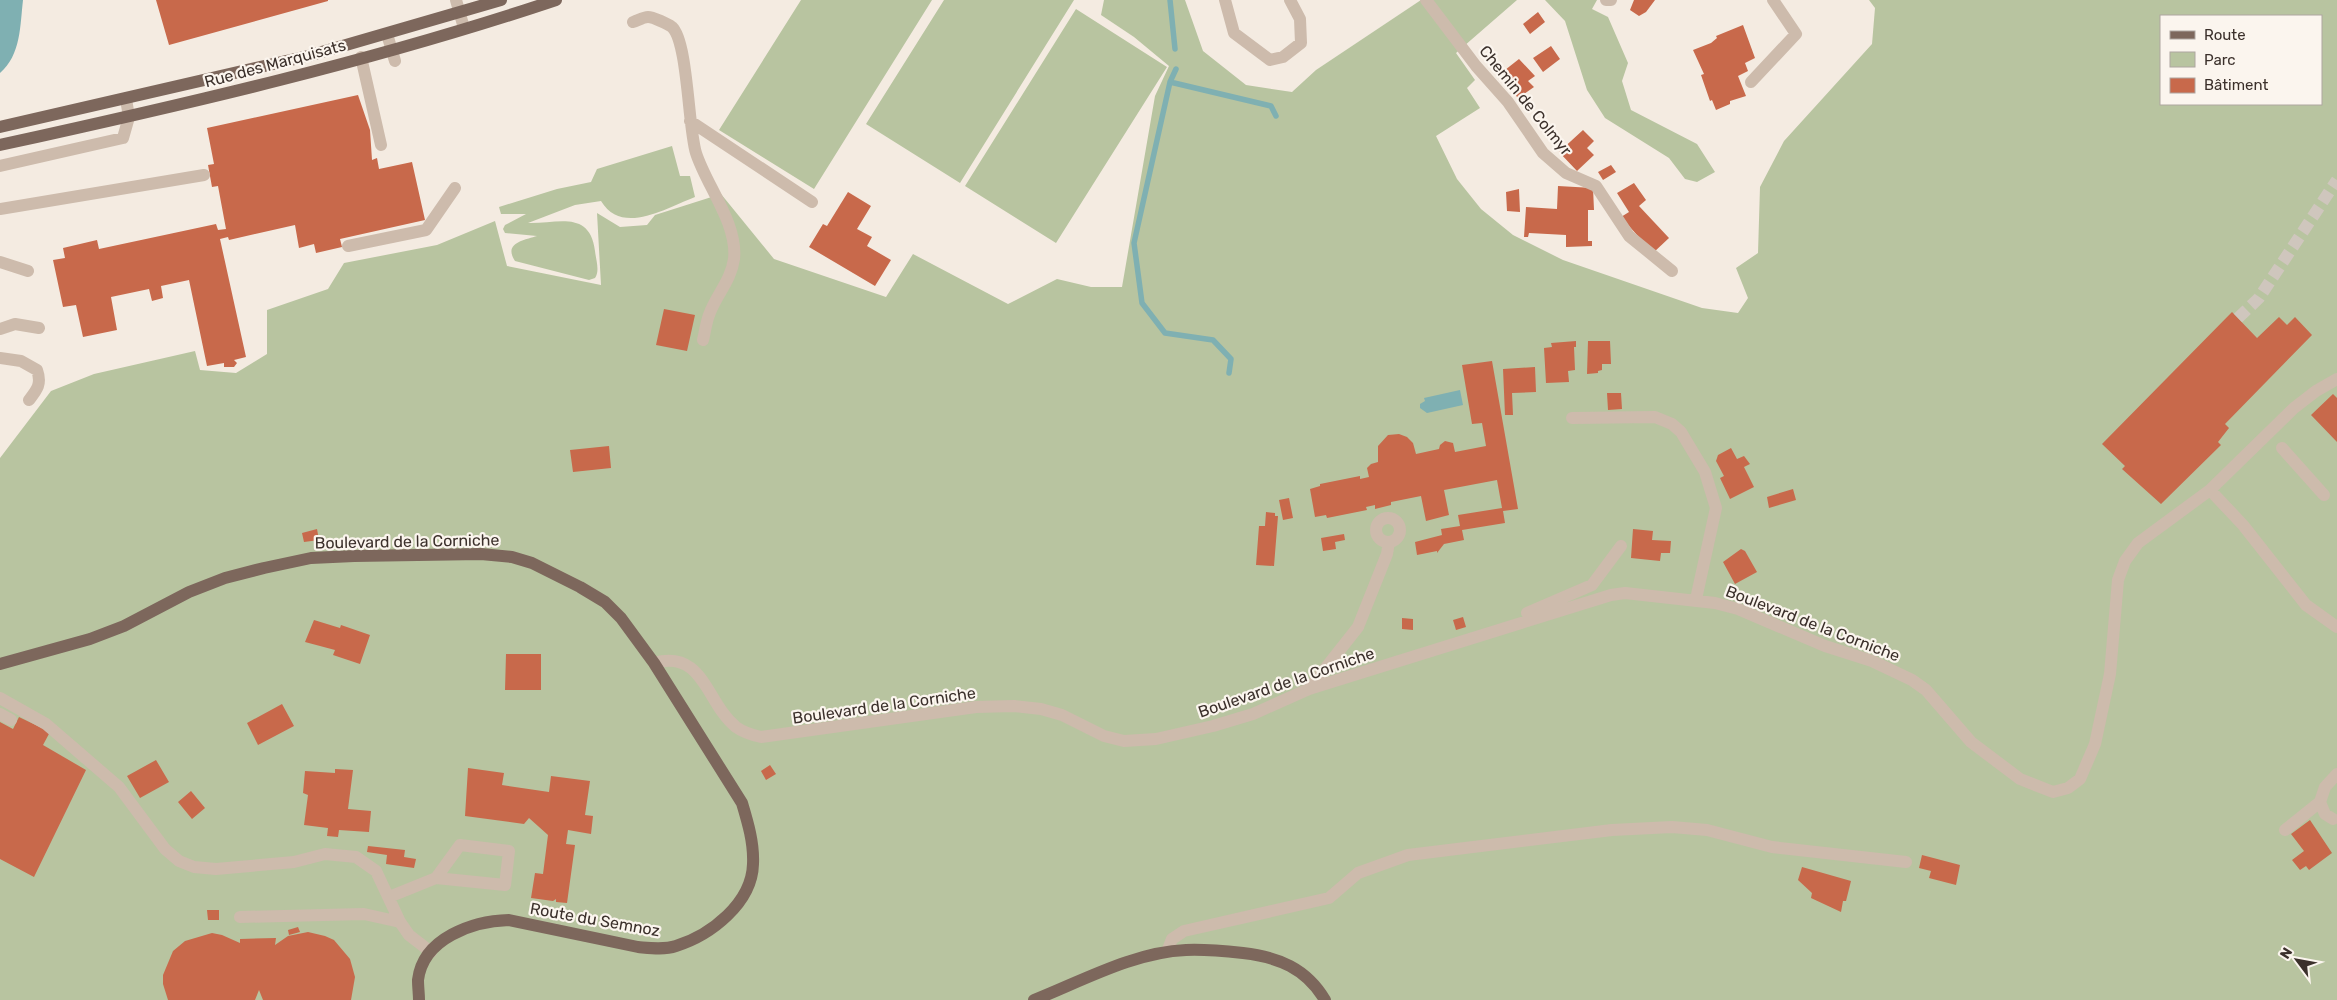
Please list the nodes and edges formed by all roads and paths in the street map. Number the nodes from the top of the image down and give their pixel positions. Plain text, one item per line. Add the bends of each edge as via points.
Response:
1 (501, 0) edge
2 (556, 0) edge
3 (1226, 0) edge
4 (1290, 0) edge
5 (1426, 0) edge
6 (1606, 0) edge
7 (1610, 0) edge
8 (1773, 0) edge
9 (458, 6) edge
10 (633, 22) dead end
11 (464, 28) junction
12 (387, 34) junction
13 (390, 49) junction
14 (361, 57) junction
15 (395, 61) dead end
16 (1751, 82) dead end
17 (126, 99) junction
18 (129, 116) junction
19 (690, 121) junction
20 (0, 127) edge
21 (0, 145) edge
22 (381, 145) dead end
23 (0, 166) edge
24 (204, 175) dead end
25 (455, 188) dead end
26 (812, 202) dead end
27 (0, 209) edge
28 (348, 246) dead end
29 (0, 262) edge
30 (28, 271) dead end
31 (1672, 271) dead end
32 (39, 328) dead end
33 (0, 329) edge
34 (703, 340) dead end
35 (0, 358) edge
36 (2337, 379) edge
37 (29, 400) dead end
38 (1572, 418) dead end
39 (2282, 448) dead end
40 (2210, 490) junction
41 (2324, 496) dead end
42 (1389, 542) dead end
43 (1621, 546) dead end
44 (1696, 599) junction
45 (2337, 627) edge
46 (1463, 641) junction
47 (654, 663) junction
48 (0, 664) edge
49 (1309, 689) junction
50 (0, 698) edge
51 (2337, 774) edge
52 (2320, 802) junction
53 (2333, 819) dead end
54 (2285, 830) dead end
55 (1906, 862) dead end
56 (436, 878) junction
57 (389, 897) junction
58 (240, 917) dead end
59 (400, 922) junction
60 (431, 952) junction
61 (1167, 952) junction
62 (419, 1000) edge
63 (1034, 1000) edge
64 (1325, 1000) edge

1 - 9 main road, Rue des Marquisats
2 - 11 main road, Rue des Marquisats
3 - 4 street via 1234,33 1270,60 1284,57 1301,43 1300,18
5 - 31 street, Chemin de Colmyr via 1508,102 1543,152 1566,173 1596,186 1630,236
6 - 7 street
8 - 16 street via 1796,34
9 - 11 street
9 - 12 main road, Rue des Marquisats
10 - 19 street via 648,17 672,28 681,43
11 - 13 main road, Rue des Marquisats
12 - 13 street
12 - 17 main road, Rue des Marquisats
13 - 14 main road, Rue des Marquisats
13 - 15 street
14 - 18 main road, Rue des Marquisats via 313,72
14 - 22 street
17 - 18 street
17 - 20 main road, Rue des Marquisats
18 - 21 main road, Rue des Marquisats
18 - 23 street via 123,138
19 - 26 street
19 - 34 street via 696,153 725,219 733,243 734,259 730,274 709,314
24 - 27 street
25 - 28 street via 426,230
29 - 30 street
32 - 33 street via 15,324
35 - 37 street via 21,361 37,370 40,378 38,388
36 - 40 street, Boulevard de la Corniche via 2294,408
38 - 44 street via 1655,417 1681,432 1705,472 1716,508
39 - 41 street
40 - 44 street, Boulevard de la Corniche via 2153,530 2125,561 2118,580 2110,674 2094,744 2080,779 2068,788 2053,792 2020,779 1972,742 1926,690 1912,680 1738,609
40 - 45 street via 2243,525 2306,605
42 - 49 street via 1358,627
43 - 46 street via 1592,585
44 - 46 street, Boulevard de la Corniche via 1625,593 1611,595
46 - 49 street, Boulevard de la Corniche
47 - 48 main road, Boulevard de la Corniche via 605,602 532,563 512,557 471,554 311,558 264,568 224,578 189,592 124,626 90,639
47 - 49 street, Boulevard de la Corniche via 677,660 688,665 705,682 723,713 736,727 761,737 968,708 1014,706 1062,715 1104,736 1124,741 1156,739 1253,714
47 - 60 main road, Route du Semnoz via 742,803 749,826 753,865 748,884 738,902 708,931 676,947 638,947 531,923 501,920 473,924
50 - 57 street via 46,724 119,787 165,849 179,861 194,867 216,869 341,854 356,857 376,872
51 - 52 street via 2325,786
52 - 53 street via 2325,814
52 - 54 street
55 - 61 street via 1772,847 1707,830 1672,827 1612,830 1408,855 1358,873 1328,898 1184,932 1172,939
56 - 56 street via 505,885 509,851 460,845
56 - 57 street
57 - 59 street
58 - 59 street via 364,914
59 - 60 street via 409,935
60 - 62 main road, Route du Semnoz via 418,979
61 - 63 main road via 1140,958
61 - 64 main road via 1215,950 1279,960 1310,979

